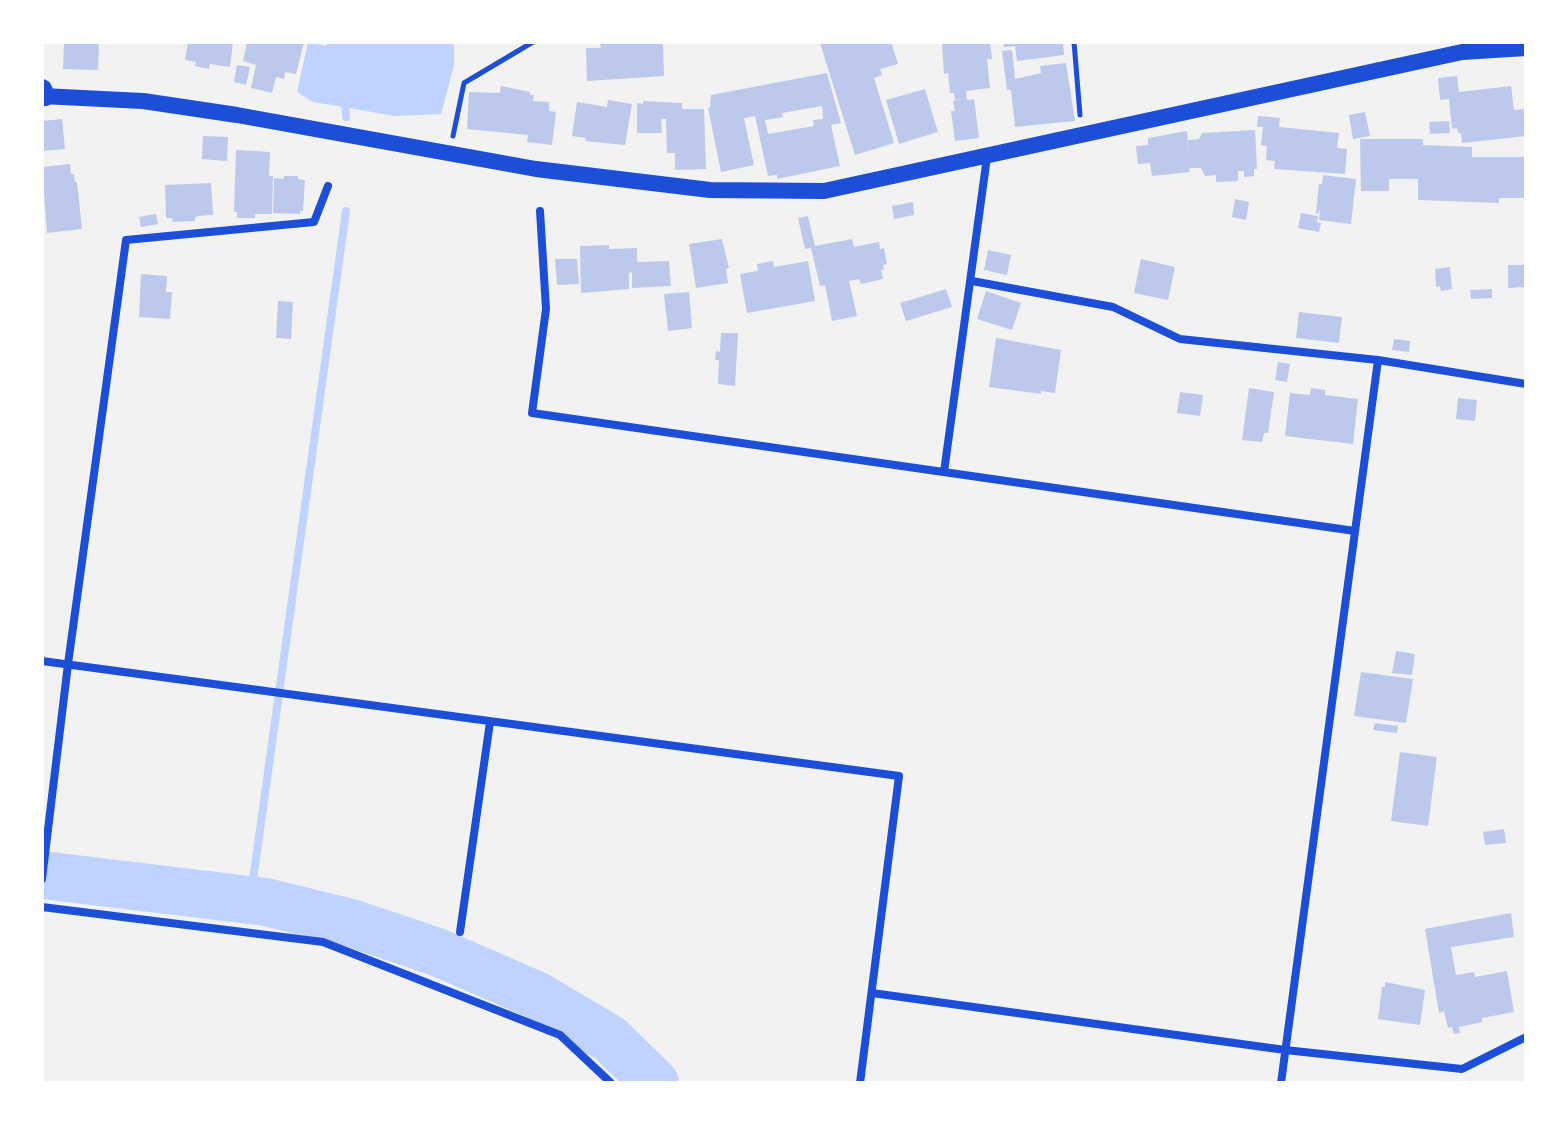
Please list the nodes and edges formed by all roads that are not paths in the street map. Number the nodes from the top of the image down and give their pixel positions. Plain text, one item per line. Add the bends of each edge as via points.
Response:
1 (1526, 48) edge
2 (43, 93) edge
3 (987, 157) junction
4 (328, 186) dead end
5 (540, 211) dead end
6 (972, 281) junction
7 (1378, 360) junction
8 (1526, 384) edge
9 (944, 472) junction
10 (1355, 531) junction
11 (42, 661) edge
12 (68, 664) junction
13 (490, 722) junction
14 (42, 879) edge
15 (42, 907) edge
16 (460, 932) dead end
17 (872, 993) junction
18 (1526, 1037) edge
19 (1285, 1050) junction
20 (611, 1083) edge
21 (860, 1083) edge
22 (1281, 1083) edge

1 - 3 main road via 1462,52
2 - 3 main road via 143,101 536,169 710,190 824,191
3 - 6 street
4 - 12 street via 314,222 126,240
5 - 9 street via 546,309 532,413
6 - 7 street via 1113,307 1180,339
6 - 9 street
7 - 8 street
7 - 10 street
9 - 10 street
10 - 19 street
11 - 12 street
12 - 13 street
12 - 14 street
13 - 16 street
13 - 17 street via 899,776
15 - 20 street via 323,942 560,1035
17 - 19 street
17 - 21 street
18 - 19 street via 1462,1069
19 - 22 street

